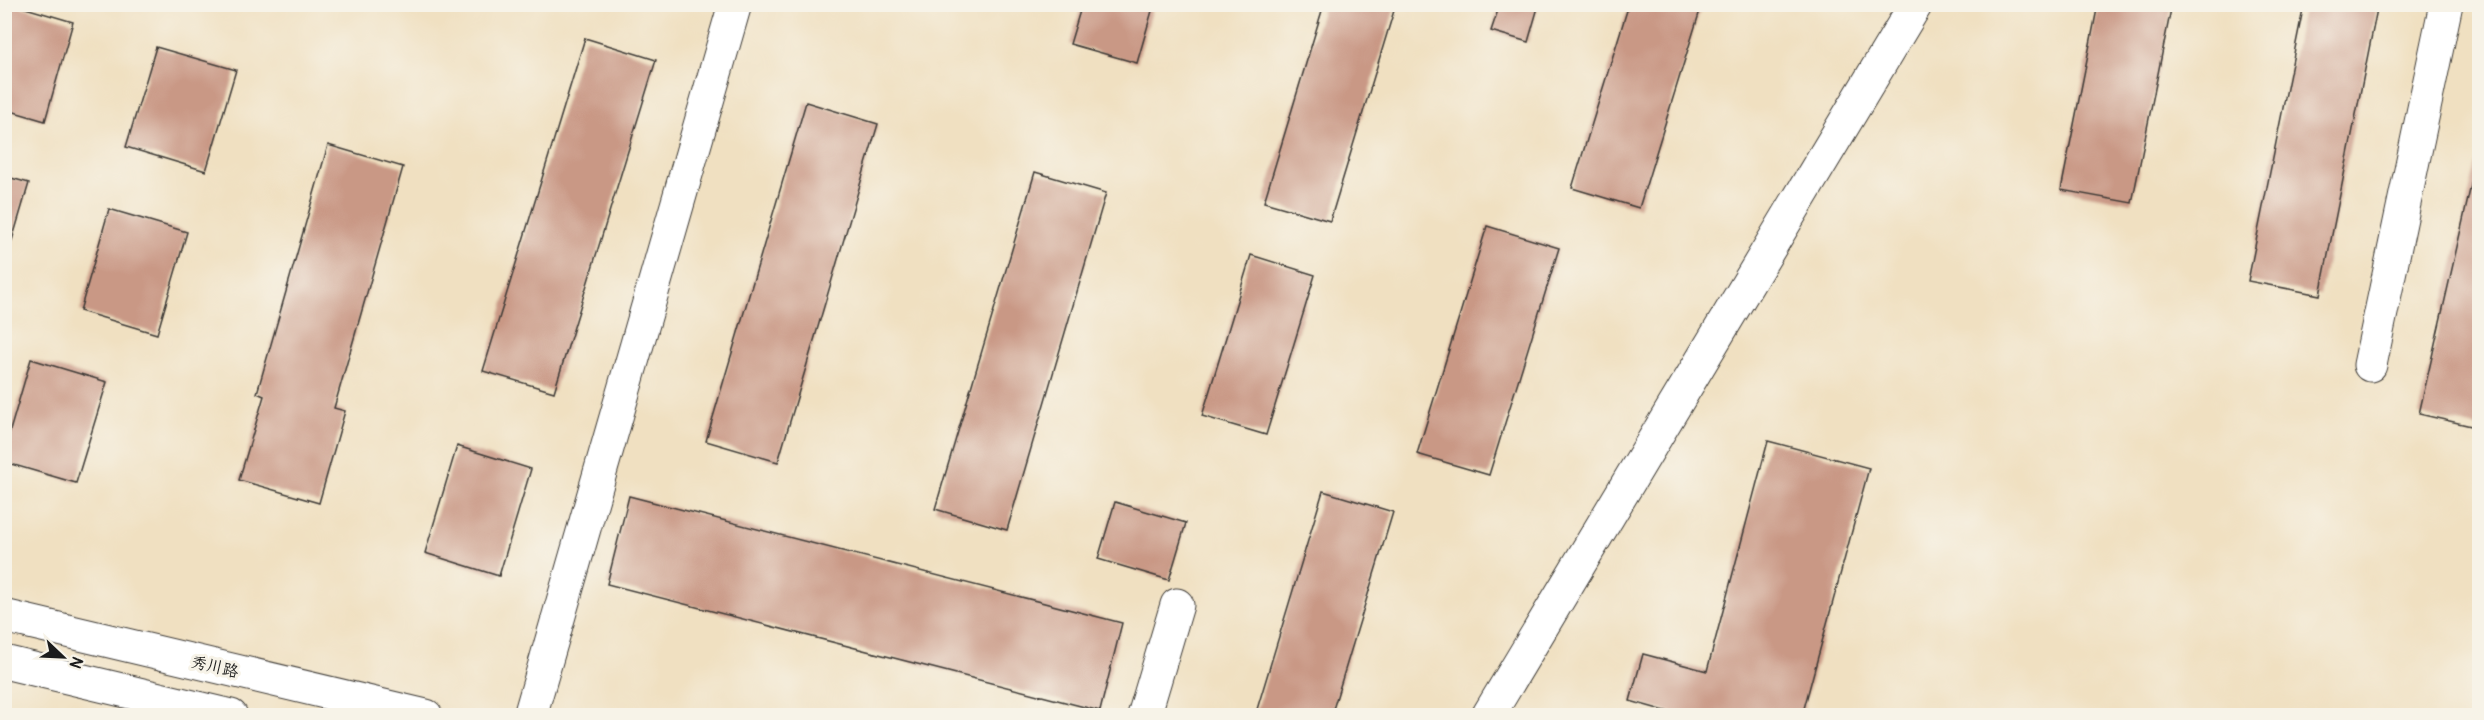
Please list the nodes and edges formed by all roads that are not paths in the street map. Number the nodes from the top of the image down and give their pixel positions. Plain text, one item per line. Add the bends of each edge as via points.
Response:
1 (735, 4) edge
2 (1916, 4) edge
3 (2446, 4) edge
4 (2370, 365) dead end
5 (1177, 605) dead end
6 (4, 616) edge
7 (4, 662) edge
8 (231, 716) edge
9 (426, 716) edge
10 (530, 716) edge
11 (1144, 716) edge
12 (1488, 716) edge

1 - 10 street
2 - 12 street
3 - 4 street
5 - 11 street
6 - 9 street, 秀川路
7 - 8 street

